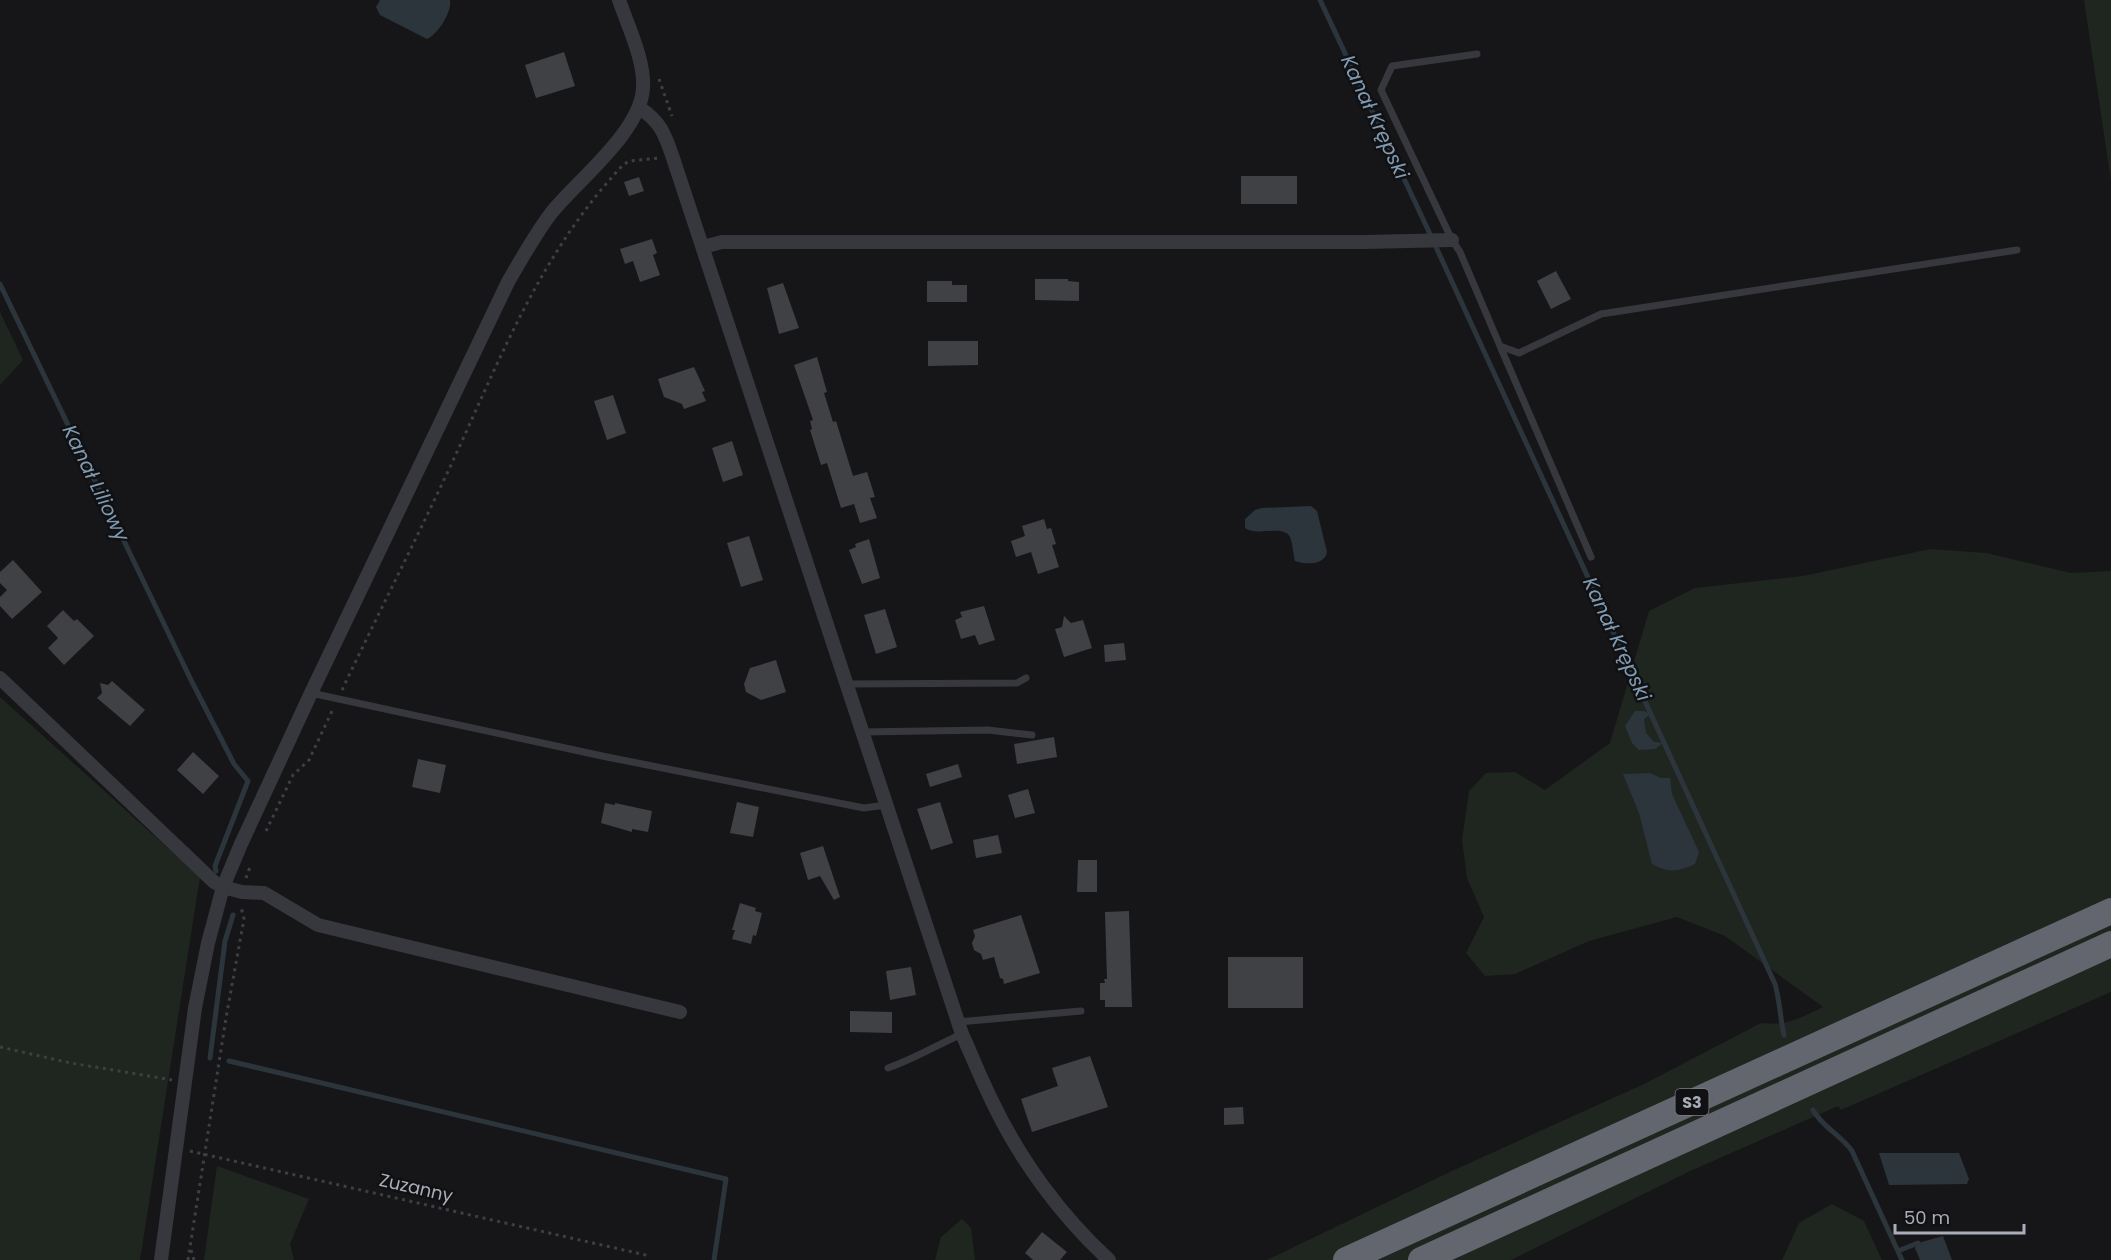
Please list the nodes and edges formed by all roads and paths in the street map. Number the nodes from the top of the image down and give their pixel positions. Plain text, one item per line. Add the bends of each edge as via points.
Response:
1 (619, 0) edge
2 (1477, 54) dead end
3 (640, 108) junction
4 (672, 154) junction
5 (1452, 240) junction
6 (703, 247) junction
7 (2017, 250) dead end
8 (1500, 346) junction
9 (1591, 557) dead end
10 (0, 678) edge
11 (1026, 678) dead end
12 (846, 684) junction
13 (311, 693) junction
14 (338, 699) junction
15 (861, 732) junction
16 (1032, 735) dead end
17 (886, 805) junction
18 (265, 833) dead end
19 (251, 862) dead end
20 (223, 887) junction
21 (242, 892) junction
22 (2111, 911) edge
23 (2111, 944) edge
24 (1081, 1011) dead end
25 (680, 1012) dead end
26 (960, 1028) junction
27 (0, 1047) edge
28 (888, 1068) dead end
29 (185, 1082) junction
30 (176, 1149) junction
31 (204, 1154) junction
32 (191, 1250) junction
33 (650, 1256) dead end
34 (161, 1260) edge
35 (188, 1260) edge
36 (194, 1260) edge
37 (1109, 1260) edge
38 (1346, 1260) edge
39 (1421, 1260) edge

1 - 3 street via 641,65 644,86
2 - 5 lane via 1392,66 1381,90
3 - 4 street via 661,126
3 - 13 street via 625,131 554,211 513,274
4 - 6 street
4 - 14 path via 626,162 590,203 533,288
5 - 6 street via 722,242
5 - 8 lane
6 - 12 street
7 - 8 lane via 1601,314 1519,353
8 - 9 lane
10 - 20 street
11 - 12 lane via 1017,683
12 - 15 street
13 - 14 lane
13 - 20 street
14 - 17 lane via 864,808
14 - 18 path via 309,760 293,775
15 - 16 lane via 988,730
15 - 17 street
17 - 26 street
19 - 21 path
20 - 21 street
20 - 29 street via 201,973
21 - 25 street via 264,893 318,925
21 - 31 path via 244,920
22 - 38 highway, S3
23 - 39 highway, S3
24 - 26 lane
26 - 28 lane via 909,1061
26 - 37 street via 992,1101 1023,1158 1061,1209
27 - 29 path
29 - 30 street
30 - 31 path, Zuzanny
30 - 34 street
31 - 32 path
31 - 33 path, Zuzanny
32 - 35 path
32 - 36 path

